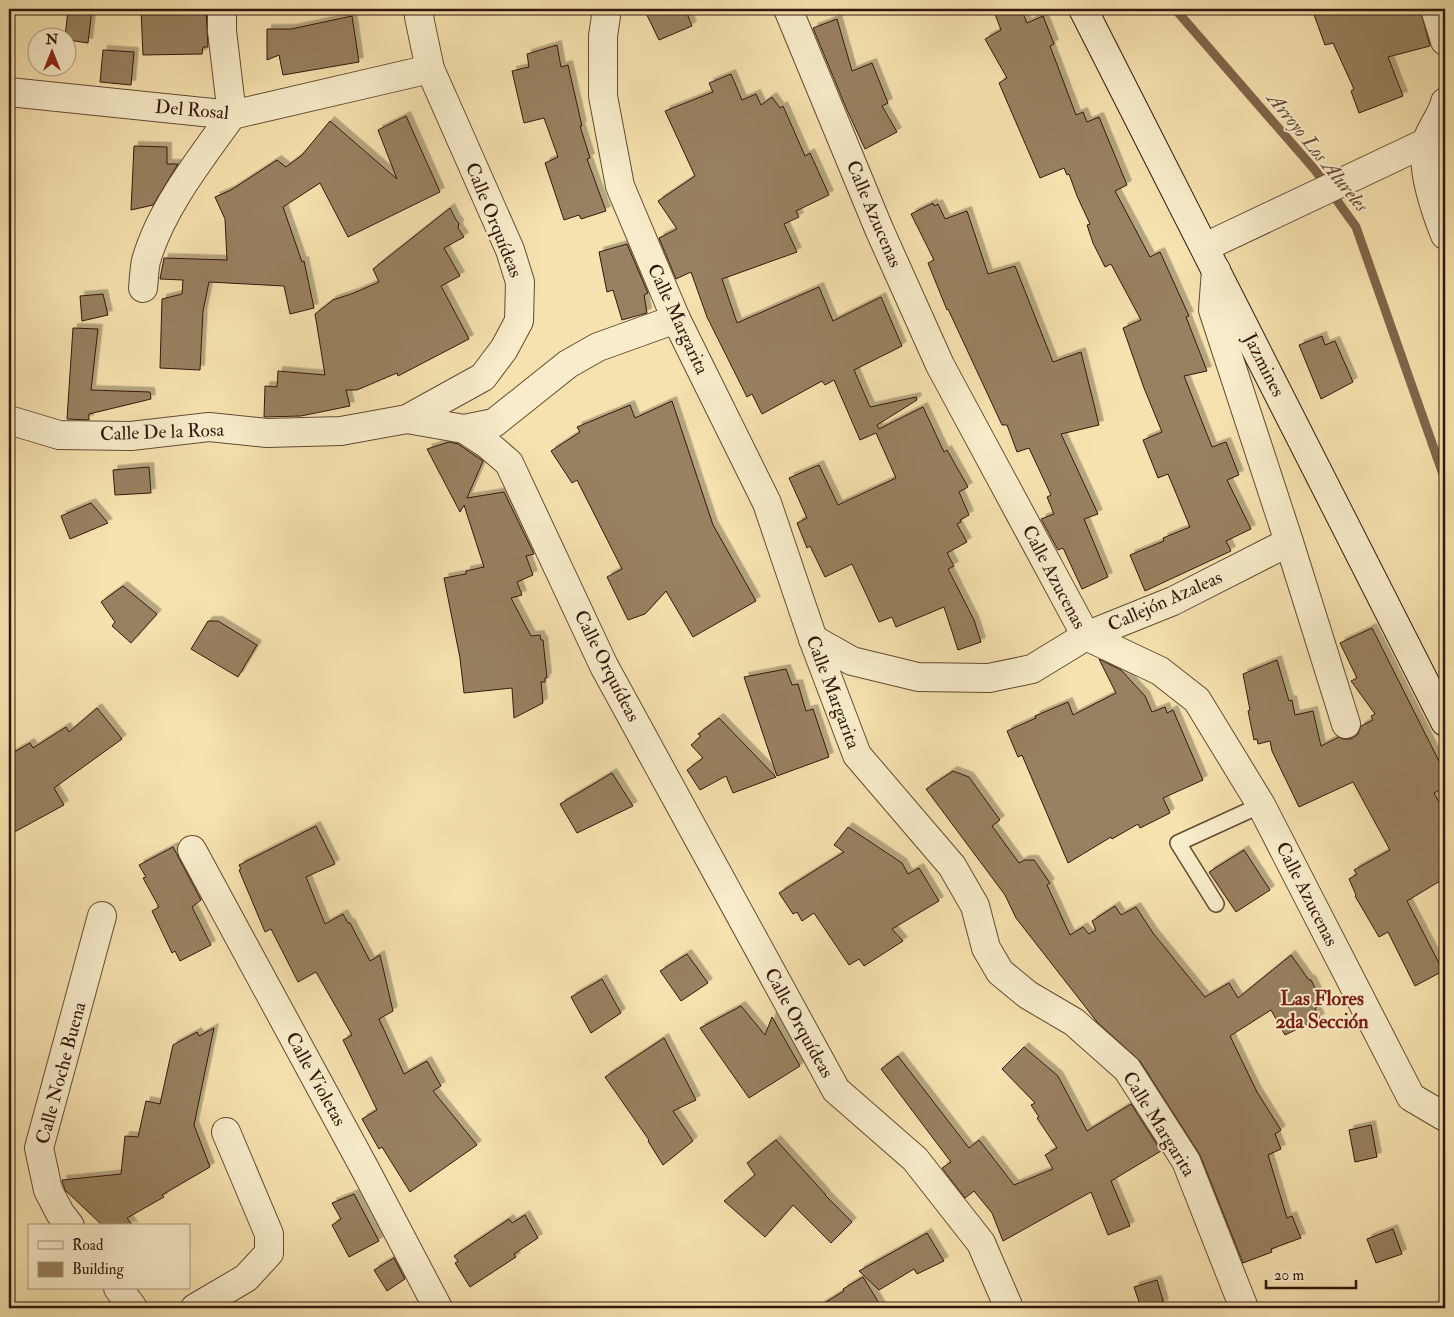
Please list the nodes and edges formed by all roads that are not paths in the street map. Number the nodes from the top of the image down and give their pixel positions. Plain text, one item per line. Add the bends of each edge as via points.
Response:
1 (222, 9) edge
2 (421, 9) edge
3 (607, 9) edge
4 (788, 9) edge
5 (1083, 9) edge
6 (1435, 9) edge
7 (1445, 41) edge
8 (430, 69) junction
9 (9, 92) edge
10 (1445, 102) edge
11 (232, 115) junction
12 (1427, 142) junction
13 (1445, 235) edge
14 (1211, 259) junction
15 (144, 288) dead end
16 (676, 319) junction
17 (407, 419) junction
18 (9, 420) edge
19 (464, 429) junction
20 (1289, 542) junction
21 (1086, 636) junction
22 (813, 639) junction
23 (1445, 722) edge
24 (1346, 724) dead end
25 (1261, 805) junction
26 (192, 850) dead end
27 (1216, 904) dead end
28 (102, 916) dead end
29 (1445, 1117) edge
30 (226, 1132) dead end
31 (68, 1224) edge
32 (120, 1290) edge
33 (133, 1308) edge
34 (195, 1308) edge
35 (438, 1308) edge
36 (1009, 1308) edge
37 (1244, 1308) edge

1 - 11 street
2 - 8 street, Calle Orquídeas
3 - 16 street, Calle Margarita via 603,36 603,96 620,186
4 - 21 street, Calle Azucenas via 879,229 940,365
5 - 14 street, Jazmines
6 - 7 street
8 - 11 street, Del Rosal
8 - 17 street, Calle Orquídeas via 510,250 520,282 519,321 504,349 483,377
9 - 11 street, Del Rosal
10 - 12 street
11 - 15 street via 157,230 146,263
12 - 13 street via 1426,170
12 - 14 street via 1310,197
14 - 20 street via 1213,310
14 - 23 street, Jazmines
16 - 19 street via 598,347 568,364 494,423
16 - 22 street, Calle Margarita via 767,502
17 - 18 street, Calle De la Rosa via 341,431 267,433 209,427 131,436 59,435
17 - 19 street, Calle Orquídeas
19 - 36 street, Calle Orquídeas via 509,463 604,666 836,1090 921,1166 981,1243
20 - 21 street, Callejón Azaleas via 1173,601
20 - 24 street
21 - 22 street, Callejón Azaleas via 1032,669 989,678 918,678 852,661
21 - 25 street, Calle Azucenas via 1160,671 1197,700
22 - 37 street, Calle Margarita via 857,755 952,866 975,906 986,948 1000,972 1028,995 1074,1022 1127,1069 1181,1152
25 - 27 lane via 1178,843
25 - 29 street, Calle Azucenas via 1411,1097
26 - 35 street, Calle Violetas
28 - 31 street, Calle Noche Buena via 39,1148 48,1190
30 - 34 street via 269,1234 269,1253 246,1278
32 - 33 street

